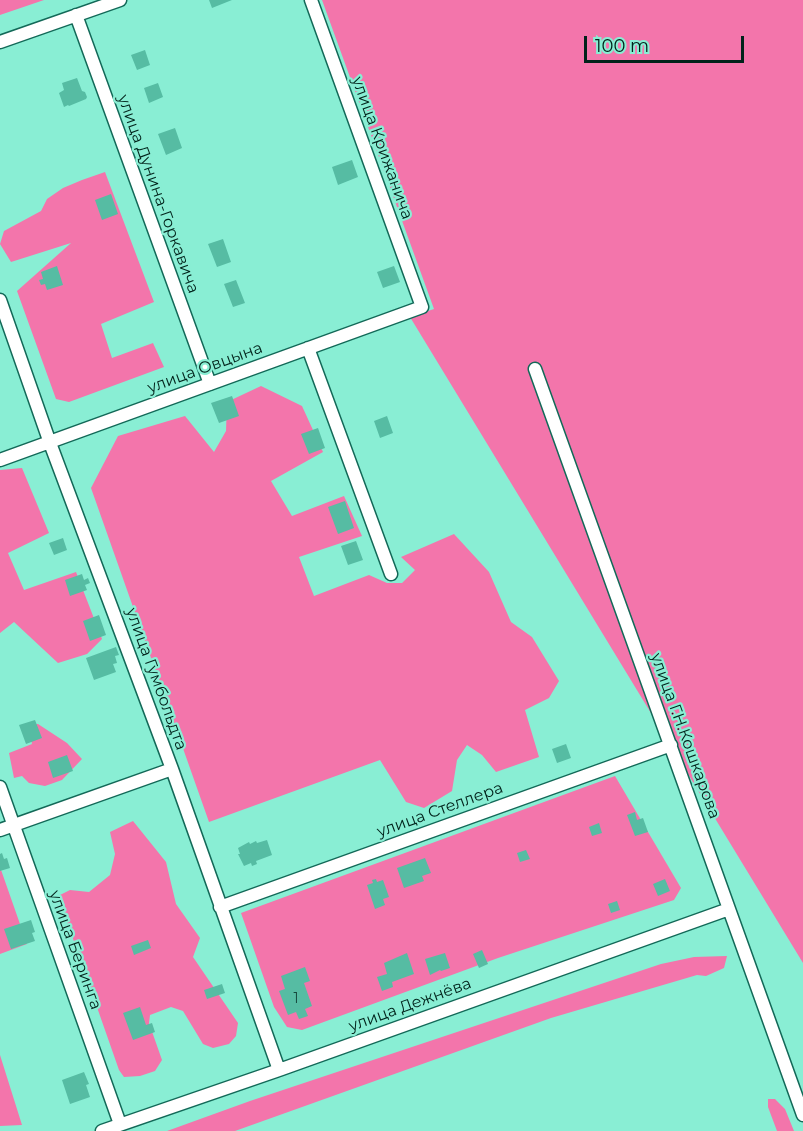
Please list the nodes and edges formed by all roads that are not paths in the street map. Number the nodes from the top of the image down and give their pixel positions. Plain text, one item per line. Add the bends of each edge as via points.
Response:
1 (120, 0) edge
2 (311, 0) edge
3 (76, 15) junction
4 (0, 42) edge
5 (0, 300) edge
6 (422, 307) joint
7 (308, 348) junction
8 (535, 369) dead end
9 (210, 384) junction
10 (50, 442) junction
11 (0, 460) edge
12 (392, 574) dead end
13 (671, 745) junction
14 (172, 769) junction
15 (0, 787) edge
16 (13, 825) junction
17 (0, 830) edge
18 (220, 907) junction
19 (729, 909) junction
20 (279, 1070) junction
21 (803, 1115) edge
22 (120, 1124) junction
23 (102, 1131) edge

1 - 3 street
2 - 6 street, улица Крижанича
3 - 4 street
3 - 9 street, улица Дунина-Горкавича
5 - 10 street, улица Гумбольдта
6 - 7 street, улица Овцына
7 - 9 street, улица Овцына
7 - 12 street
8 - 13 street, улица Г.Н.Кошкарова
9 - 10 street, улица Овцына
10 - 11 street, улица Овцына
10 - 14 street, улица Гумбольдта
13 - 18 street, улица Стеллера
13 - 19 street, улица Г.Н.Кошкарова
14 - 16 street
14 - 18 street, улица Гумбольдта
15 - 16 street, улица Беринга
16 - 17 street
16 - 22 street, улица Беринга
18 - 20 street, улица Гумбольдта
19 - 20 street, улица Дежнёва
19 - 21 street, улица Г.Н.Кошкарова
20 - 22 street, улица Дежнёва
22 - 23 street, улица Дежнёва

